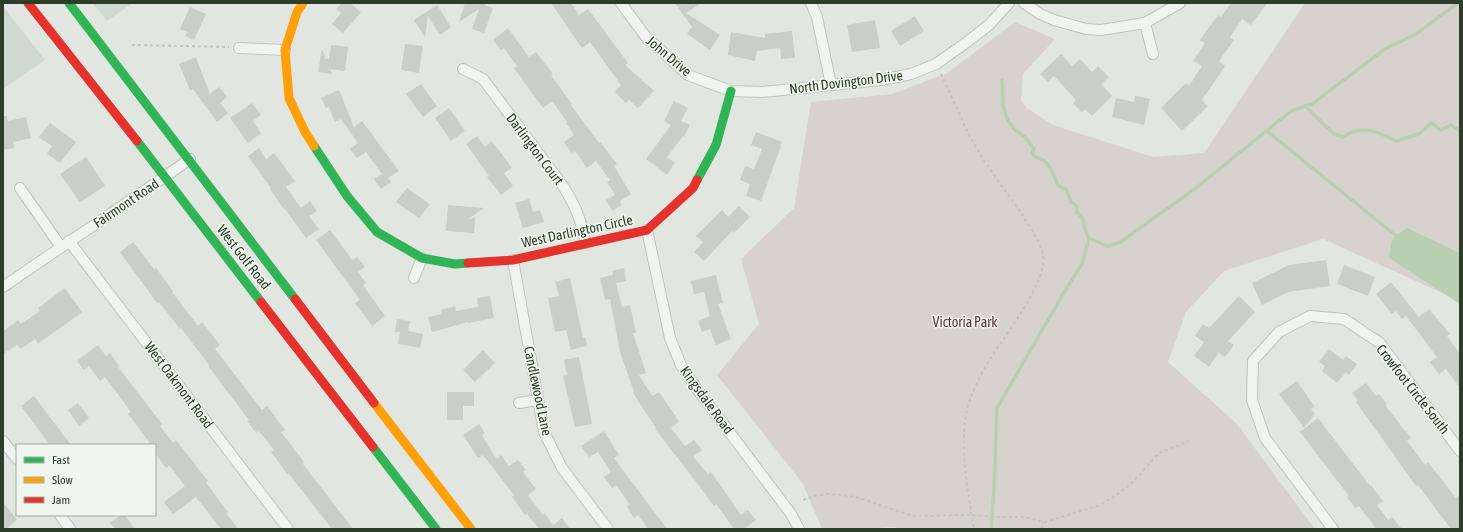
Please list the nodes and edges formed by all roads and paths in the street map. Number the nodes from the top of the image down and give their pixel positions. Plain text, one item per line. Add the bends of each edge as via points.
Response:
1 (28, 3) edge
2 (69, 3) edge
3 (303, 3) edge
4 (621, 3) edge
5 (811, 3) edge
6 (1010, 3) edge
7 (1024, 3) edge
8 (1180, 3) edge
9 (1145, 22) junction
10 (132, 45) dead end
11 (239, 48) joint
12 (285, 50) junction
13 (1153, 54) dead end
14 (936, 64) junction
15 (464, 69) dead end
16 (831, 85) junction
17 (731, 91) junction
18 (190, 159) junction
19 (165, 177) junction
20 (20, 188) dead end
21 (647, 230) junction
22 (65, 244) junction
23 (586, 244) junction
24 (422, 258) junction
25 (513, 260) junction
26 (414, 278) dead end
27 (3, 287) edge
28 (538, 400) junction
29 (518, 403) dead end
30 (3, 441) edge
31 (1188, 441) dead end
32 (1460, 451) edge
33 (16, 458) edge
34 (804, 500) dead end
35 (972, 515) junction
36 (61, 516) edge
37 (1043, 522) junction
38 (70, 529) edge
39 (288, 529) edge
40 (436, 529) edge
41 (472, 529) edge
42 (608, 529) edge
43 (799, 529) edge
44 (974, 529) edge
45 (1042, 529) edge
46 (1333, 529) edge

1 - 19 main road, West Golf Road
2 - 18 main road, West Golf Road
3 - 12 main road via 297,12
4 - 17 street, John Drive via 646,37 688,75
5 - 16 street via 817,17
6 - 14 street, North Dovington Drive via 989,25
7 - 9 street via 1054,20 1086,29 1101,30
8 - 9 street
9 - 13 street
10 - 11 path
11 - 12 street
12 - 24 main road via 289,98 309,139 347,196 378,232
14 - 16 street, North Dovington Drive via 900,77
14 - 35 path via 974,142 1030,226 1040,244 1043,256 1043,268 1031,295 973,389 968,407 964,427 965,455
15 - 23 street, Darlington Court via 483,79 563,186 580,218
16 - 17 street, North Dovington Drive via 762,92
17 - 21 main road, West Darlington Circle via 716,145 693,188
18 - 19 street, Fairmont Road
18 - 41 main road, West Golf Road
19 - 22 street, Fairmont Road
19 - 40 main road, West Golf Road
20 - 22 street
21 - 23 main road, West Darlington Circle
21 - 43 street, Kingsdale Road via 670,338 681,365 696,389 791,514
22 - 27 street, Fairmont Road
22 - 39 street, West Oakmont Road
23 - 25 main road, West Darlington Circle
24 - 25 main road, West Darlington Circle via 455,264
24 - 26 street
25 - 28 street, Candlewood Lane
28 - 29 street
28 - 42 street, Candlewood Lane via 544,432 562,468
30 - 33 street
31 - 37 path via 1159,453 1134,481 1114,497 1097,506
32 - 46 street, Crowfoot Circle South via 1380,343 1344,319 1310,316 1279,332 1253,361 1252,400 1265,438
34 - 35 path via 820,495 840,495 856,497 913,516
35 - 37 path via 1024,517
35 - 44 path
36 - 38 street
37 - 45 path

